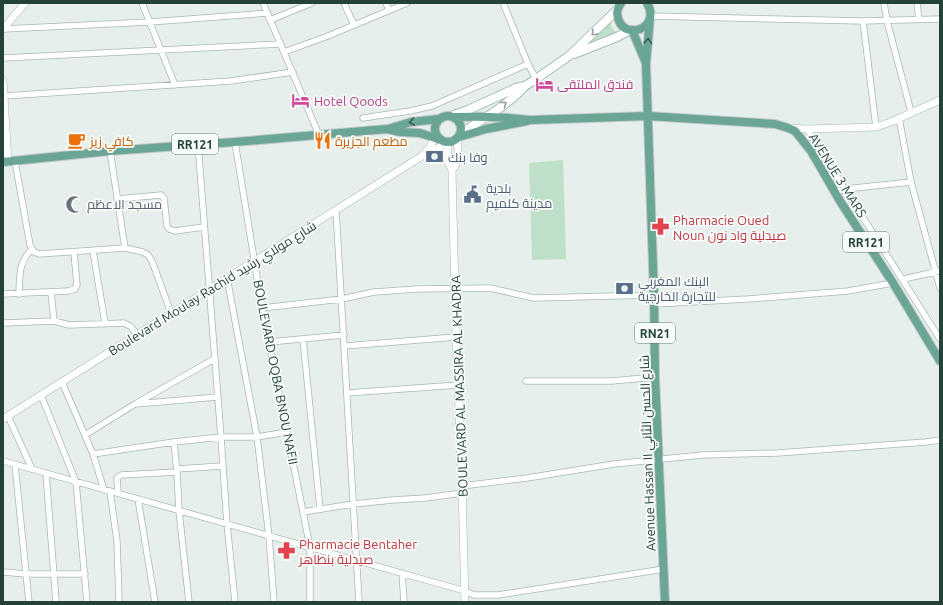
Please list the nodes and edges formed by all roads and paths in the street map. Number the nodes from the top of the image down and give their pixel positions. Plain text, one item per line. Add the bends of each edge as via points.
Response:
1 (25, 3) edge
2 (142, 3) edge
3 (263, 3) edge
4 (312, 3) edge
5 (344, 3) edge
6 (386, 3) edge
7 (407, 3) edge
8 (503, 3) edge
9 (647, 3) edge
10 (884, 3) edge
11 (917, 3) edge
12 (618, 5) edge
13 (389, 10) junction
14 (651, 12) edge
15 (268, 14) junction
16 (940, 19) edge
17 (270, 20) junction
18 (919, 20) junction
19 (863, 21) junction
20 (887, 21) junction
21 (150, 22) junction
22 (354, 25) junction
23 (3, 29) edge
24 (631, 30) junction
25 (281, 44) junction
26 (161, 50) junction
27 (284, 52) junction
28 (569, 56) junction
29 (3, 58) edge
30 (528, 64) junction
31 (646, 64) junction
32 (293, 72) junction
33 (536, 79) junction
34 (3, 81) edge
35 (175, 85) junction
36 (525, 86) junction
37 (4, 96) junction
38 (940, 100) edge
39 (911, 112) junction
40 (453, 116) junction
41 (487, 116) junction
42 (648, 116) junction
43 (363, 118) dead end
44 (899, 118) junction
45 (439, 119) junction
46 (530, 120) junction
47 (876, 127) junction
48 (788, 128) junction
49 (387, 129) junction
50 (807, 129) junction
51 (320, 135) junction
52 (459, 136) junction
53 (440, 139) junction
54 (235, 142) junction
55 (198, 144) junction
56 (435, 150) junction
57 (110, 151) junction
58 (422, 156) junction
59 (448, 159) junction
60 (9, 162) edge
61 (452, 170) junction
62 (911, 182) junction
63 (845, 188) junction
64 (835, 192) junction
65 (117, 199) junction
66 (336, 210) junction
67 (204, 227) junction
68 (125, 248) junction
69 (32, 249) junction
70 (93, 251) junction
71 (74, 252) junction
72 (255, 261) junction
73 (938, 272) edge
74 (227, 278) junction
75 (903, 279) junction
76 (893, 283) junction
77 (940, 288) edge
78 (456, 289) junction
79 (209, 290) junction
80 (51, 292) junction
81 (3, 294) edge
82 (19, 294) junction
83 (654, 295) junction
84 (342, 299) junction
85 (654, 304) junction
86 (262, 308) junction
87 (171, 313) junction
88 (54, 321) junction
89 (105, 323) junction
90 (3, 324) edge
91 (138, 334) junction
92 (344, 335) junction
93 (456, 337) junction
94 (940, 339) edge
95 (303, 340) junction
96 (269, 342) junction
97 (345, 346) junction
98 (214, 359) junction
99 (940, 361) edge
100 (655, 377) junction
101 (526, 381) dead end
102 (62, 382) junction
103 (458, 385) junction
104 (348, 393) junction
105 (41, 395) junction
106 (218, 397) junction
107 (134, 404) junction
108 (5, 418) edge
109 (287, 432) junction
110 (85, 435) junction
111 (257, 437) junction
112 (221, 438) junction
113 (940, 440) edge
114 (174, 442) junction
115 (93, 454) junction
116 (658, 460) junction
117 (3, 461) edge
118 (15, 464) junction
119 (222, 466) junction
120 (32, 469) junction
121 (177, 470) junction
122 (46, 473) junction
123 (76, 482) junction
124 (462, 489) junction
125 (104, 490) junction
126 (110, 492) junction
127 (118, 494) junction
128 (138, 499) junction
129 (353, 504) junction
130 (320, 510) junction
131 (179, 511) junction
132 (303, 512) junction
133 (227, 524) junction
134 (269, 536) junction
135 (310, 547) junction
136 (357, 561) junction
137 (664, 568) junction
138 (3, 572) edge
139 (402, 573) junction
140 (26, 574) junction
141 (54, 574) junction
142 (85, 574) junction
143 (464, 591) junction
144 (29, 602) edge
145 (56, 602) edge
146 (87, 602) edge
147 (119, 602) edge
148 (155, 602) edge
149 (189, 602) edge
150 (235, 602) edge
151 (274, 602) edge
152 (310, 602) edge
153 (359, 602) edge
154 (404, 602) edge
155 (465, 602) edge
156 (664, 602) edge

1 - 23 street
2 - 21 street
3 - 15 street
4 - 17 street
5 - 22 street
6 - 13 street
7 - 13 street
8 - 30 street
9 - 14 main road, RN21
10 - 20 street
11 - 18 street
12 - 24 main road, RN21 via 617,15 620,24
12 -> 28 main road
13 - 22 street
14 - 19 street
14 - 24 main road via 643,28
31 -> 14 main road, Avenue Hassan II شارع الحسن الثاني / RN21
15 - 17 street
15 - 21 street
16 - 18 street
17 - 25 street
18 - 20 street
19 - 20 street
19 - 47 street
20 - 39 street
21 - 23 street
21 - 26 street
22 - 27 street
24 - 28 main road
24 - 31 main road, Avenue Hassan II شارع الحسن الثاني / RN21
25 - 26 street
25 - 27 street
26 - 29 street
26 - 35 street
27 - 32 street
28 - 33 main road
30 - 33 street
30 - 43 street via 432,106
31 - 42 main road, Avenue Hassan II شارع الحسن الثاني / RN21
32 - 35 street via 231,81
32 - 51 street
33 - 36 main road
34 - 37 street
35 - 37 street
36 - 40 main road
41 -> 36 main road
37 - 60 street
38 - 39 street
39 - 44 street
40 - 41 main road, RR121
40 - 45 main road, RR121
40 - 52 main road via 460,124
41 - 46 main road, RR121
41 - 52 main road
42 - 46 main road, RR121
42 - 48 main road, RR121 via 754,122
42 - 83 main road, Avenue Hassan II شارع الحسن الثاني / RN21
44 - 47 street
44 - 62 street
45 -> 49 main road, RR121 via 411,122
45 - 53 main road via 435,126
46 - 52 main road, RR121
47 - 50 street
48 - 50 street
48 - 64 main road, AVENUE 3 MARS / RR121 via 802,138
49 - 51 main road, RR121
49 - 53 main road, RR121 via 420,133
50 - 63 street
51 - 54 main road, RR121
52 - 53 main road, RR121 via 452,141
52 - 61 street, BOULEVARD AL MASSIRA AL KHADRA via 457,163
53 - 56 street, Boulevard Moulay Rachid شارع مولاي رشيد via 440,147
53 - 58 street, Boulevard Moulay Rachid شارع مولاي رشيد
53 - 59 street, BOULEVARD AL MASSIRA AL KHADRA
54 - 55 main road, RR121
54 - 72 street, BOULEVARD OQBA BNOU NAFII
55 - 57 main road, RR121
55 - 67 street
56 - 58 street, Boulevard Moulay Rachid شارع مولاي رشيد
56 - 59 street
57 - 60 main road, RR121
57 - 65 street
58 - 66 street, Boulevard Moulay Rachid شارع مولاي رشيد
59 - 61 street, BOULEVARD AL MASSIRA AL KHADRA
60 - 69 street
61 - 78 street, BOULEVARD AL MASSIRA AL KHADRA
62 - 63 street
62 - 73 street
63 - 64 street
63 - 75 street
64 - 76 main road, AVENUE 3 MARS / RR121
65 - 67 street via 161,195 164,198 169,229 175,231
65 - 68 street
66 - 72 street, Boulevard Moulay Rachid شارع مولاي رشيد
66 - 84 street
67 - 79 street
68 - 70 street
68 - 87 street via 148,255
69 - 71 street via 39,254
69 - 82 street via 24,257 20,268
70 - 71 street
70 - 89 street
71 - 80 street via 76,287 68,291
72 - 74 street, Boulevard Moulay Rachid شارع مولاي رشيد
72 - 86 street, BOULEVARD OQBA BNOU NAFII
73 - 75 street
73 - 77 street
74 - 79 street, Boulevard Moulay Rachid شارع مولاي رشيد
74 - 111 street
75 - 94 street
76 - 85 street via 835,292
76 - 99 main road, AVENUE 3 MARS / RR121
78 - 83 street via 490,288 534,298
78 - 84 street via 417,288 374,292
78 - 93 street, BOULEVARD AL MASSIRA AL KHADRA
79 - 87 street, Boulevard Moulay Rachid شارع مولاي رشيد
79 - 98 street
80 - 82 street
80 - 88 street
81 - 82 street
83 - 85 main road, Avenue Hassan II شارع الحسن الثاني / RN21
84 - 86 street
84 - 92 street
85 - 100 main road, Avenue Hassan II شارع الحسن الثاني / RN21
86 - 96 street, BOULEVARD OQBA BNOU NAFII
87 - 91 street, Boulevard Moulay Rachid شارع مولاي رشيد
88 - 89 street via 69,325
88 - 90 street
89 - 91 street via 127,325
91 - 102 street, Boulevard Moulay Rachid شارع مولاي رشيد
92 - 95 street
92 - 97 street
93 - 97 street
93 - 103 street, BOULEVARD AL MASSIRA AL KHADRA
95 - 96 street
95 - 130 street
96 - 109 street, BOULEVARD OQBA BNOU NAFII
97 - 104 street
98 - 106 street
98 - 107 street
100 - 101 street via 612,381
100 - 116 main road, Avenue Hassan II شارع الحسن الثاني / RN21
102 - 105 street, Boulevard Moulay Rachid شارع مولاي رشيد
102 - 110 street
103 - 104 street
103 - 124 street, BOULEVARD AL MASSIRA AL KHADRA
104 - 129 street
105 - 108 street, Boulevard Moulay Rachid شارع مولاي رشيد
105 - 123 street
106 - 107 street
106 - 112 street
107 - 110 street
108 - 120 street
109 - 111 street
109 - 132 street, BOULEVARD OQBA BNOU NAFII
110 - 115 street
111 - 112 street
111 - 134 street
112 - 114 street
112 - 119 street
113 - 116 street
114 - 115 street
114 - 121 street
115 - 125 street
116 - 124 street via 577,469
116 - 137 main road, Avenue Hassan II شارع الحسن الثاني / RN21
117 - 118 street
118 - 120 street
118 - 140 street
119 - 121 street
119 - 133 street
120 - 122 street
121 - 127 street via 121,475 117,478
121 - 131 street
122 - 123 street
122 - 141 street
123 - 125 street
123 - 142 street
124 - 129 street via 425,498
124 - 143 street, BOULEVARD AL MASSIRA AL KHADRA
125 - 126 street
126 - 127 street
126 - 147 street via 117,541
127 - 128 street
128 - 131 street
128 - 148 street
129 - 130 street
129 - 136 street
130 - 132 street
131 - 133 street
131 - 149 street
132 - 135 street, BOULEVARD OQBA BNOU NAFII
133 - 134 street
133 - 150 street
134 - 135 street
134 - 151 street
135 - 136 street
135 - 152 street, BOULEVARD OQBA BNOU NAFII
136 - 139 street
136 - 153 street
137 - 143 street via 498,595 474,595
137 - 156 main road, Avenue Hassan II شارع الحسن الثاني / RN21
138 - 140 street
139 - 143 street
139 - 154 street
140 - 141 street
140 - 144 street
141 - 142 street
141 - 145 street
142 - 146 street
143 - 155 street, BOULEVARD AL MASSIRA AL KHADRA

